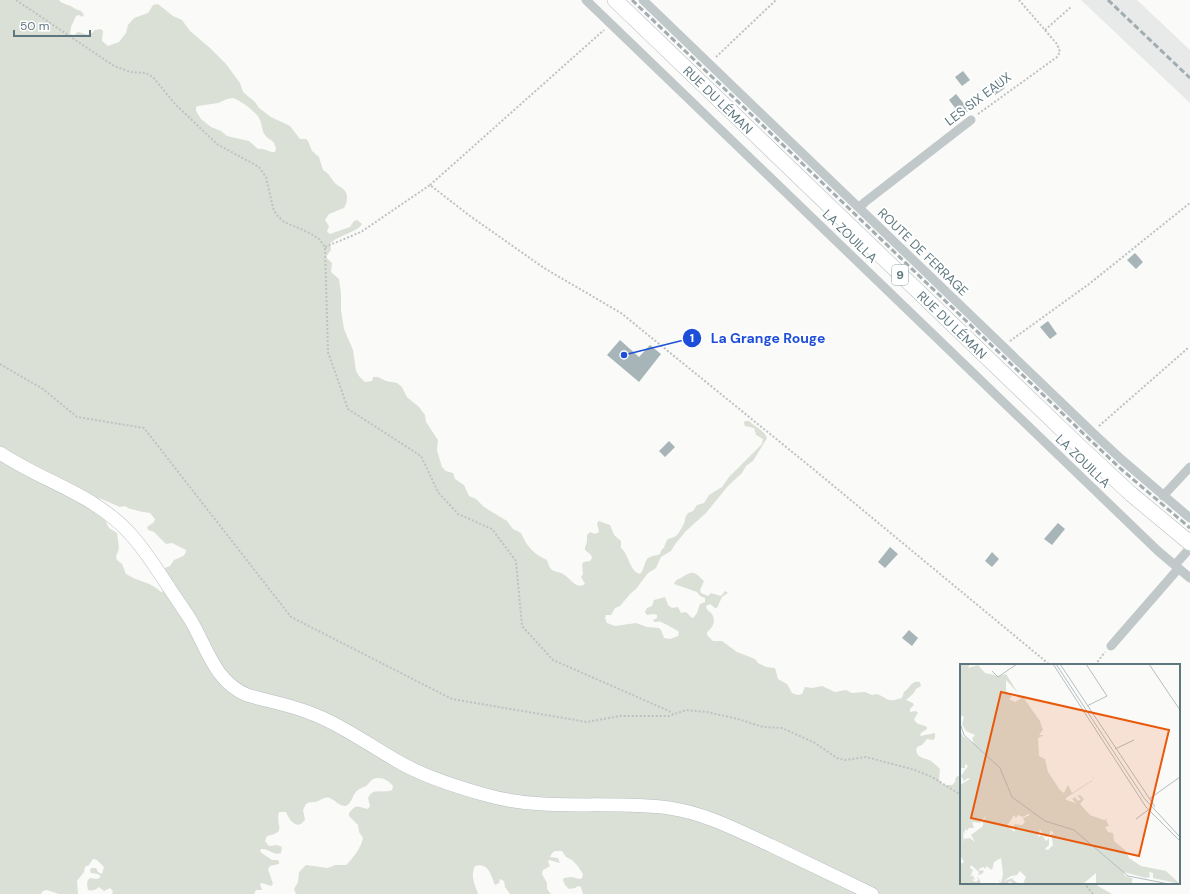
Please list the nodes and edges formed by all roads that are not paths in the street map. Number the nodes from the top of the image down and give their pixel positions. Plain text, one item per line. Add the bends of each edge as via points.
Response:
1 (586, 0) edge
2 (615, 0) edge
3 (643, 0) edge
4 (971, 120) road end
5 (859, 208) junction
6 (0, 453) edge
7 (1190, 467) edge
8 (1163, 496) junction
9 (1190, 518) edge
10 (1190, 543) edge
11 (1190, 548) edge
12 (1177, 567) junction
13 (1190, 578) edge
14 (1111, 646) road end
15 (872, 894) edge

1 - 12 street, LA ZOUILLA
2 - 10 main road, RUE DU LÉMAN / 9 via 1072,440
3 - 5 street, ROUTE DE FERRAGE
4 - 5 street, LES SIX EAUX
5 - 8 street, ROUTE DE FERRAGE via 1092,432
6 - 15 street via 86,498 124,527 191,620 218,672 239,692 308,711 336,724 417,771 475,792 532,804 610,804 669,808 706,817
7 - 8 street
8 - 9 street, ROUTE DE FERRAGE
11 - 12 street
12 - 13 street, LA ZOUILLA
12 - 14 street

